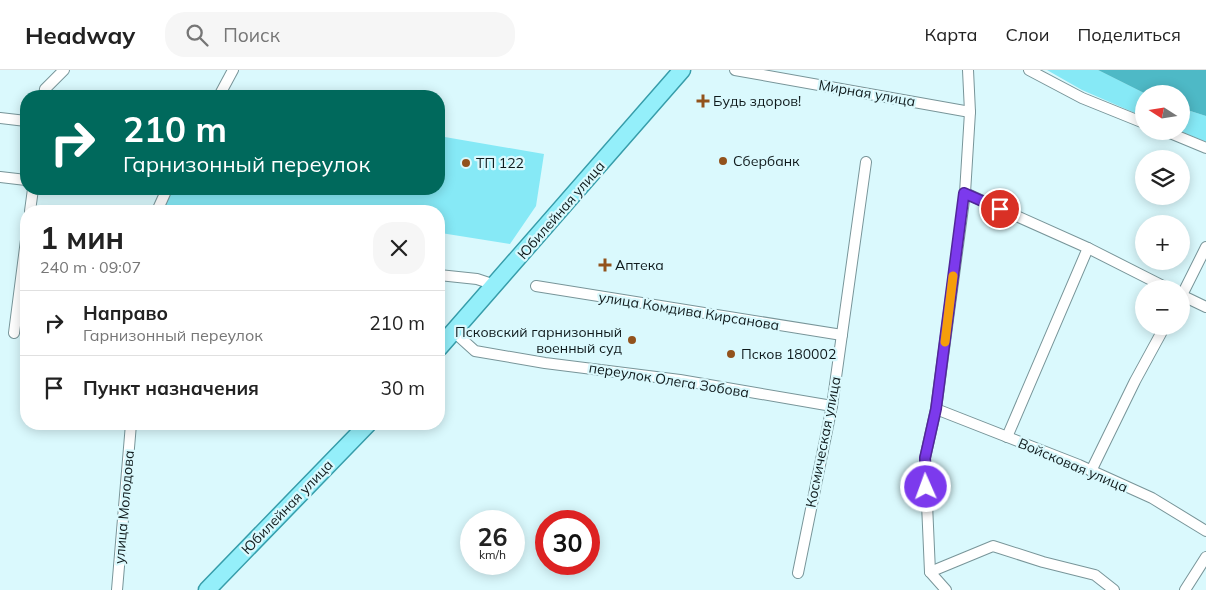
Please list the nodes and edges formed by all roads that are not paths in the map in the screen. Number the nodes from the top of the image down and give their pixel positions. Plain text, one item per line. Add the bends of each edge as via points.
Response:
1 (64, 70) edge
2 (233, 70) edge
3 (682, 70) edge
4 (735, 70) edge
5 (968, 70) edge
6 (1029, 70) edge
7 (45, 90) edge
8 (222, 90) edge
9 (970, 112) junction
10 (0, 118) edge
11 (1135, 119) edge
12 (20, 120) edge
13 (1187, 140) edge
14 (1206, 148) edge
15 (866, 162) dead end
16 (0, 177) edge
17 (20, 179) edge
18 (964, 193) junction
19 (1206, 247) edge
20 (1088, 248) junction
21 (445, 276) edge
22 (1151, 280) edge
23 (1190, 280) edge
24 (495, 285) junction
25 (20, 286) edge
26 (536, 286) dead end
27 (1190, 300) edge
28 (1206, 307) edge
29 (454, 332) junction
30 (14, 333) dead end
31 (842, 335) junction
32 (1160, 335) edge
33 (445, 342) edge
34 (832, 406) junction
35 (936, 409) junction
36 (130, 430) edge
37 (362, 430) edge
38 (1007, 437) junction
39 (1091, 471) junction
40 (1206, 531) edge
41 (1206, 557) edge
42 (930, 572) junction
43 (798, 573) dead end
44 (117, 590) edge
45 (208, 590) edge
46 (946, 590) edge
47 (1114, 590) edge
48 (1185, 590) edge

1 - 7 street
2 - 8 street
3 - 24 main road, Юбилейная улица
4 - 9 street, Мирная улица
5 - 9 street
6 - 11 street via 1082,98
9 - 18 street
10 - 12 street
13 - 14 street
15 - 31 street, Космическая улица
16 - 17 street
18 - 20 street
18 - 35 street
19 - 23 street
20 - 22 street
20 - 38 street
21 - 24 street via 477,279
24 - 29 main road, Юбилейная улица
25 - 30 street
26 - 31 street, улица Комдива Кирсанова
27 - 28 street
29 - 33 main road, Юбилейная улица
29 - 34 street, переулок Олега Зобова via 475,351 680,380
31 - 34 street, Космическая улица
32 - 39 street
34 - 43 street, Космическая улица
35 - 38 street, Войсковая улица
35 - 42 street via 925,458
36 - 44 street, улица Молодова
37 - 45 main road, Юбилейная улица
38 - 39 street, Войсковая улица
39 - 40 street, Войсковая улица via 1152,498
41 - 48 street
42 - 46 street
42 - 47 street via 993,546 1095,575

